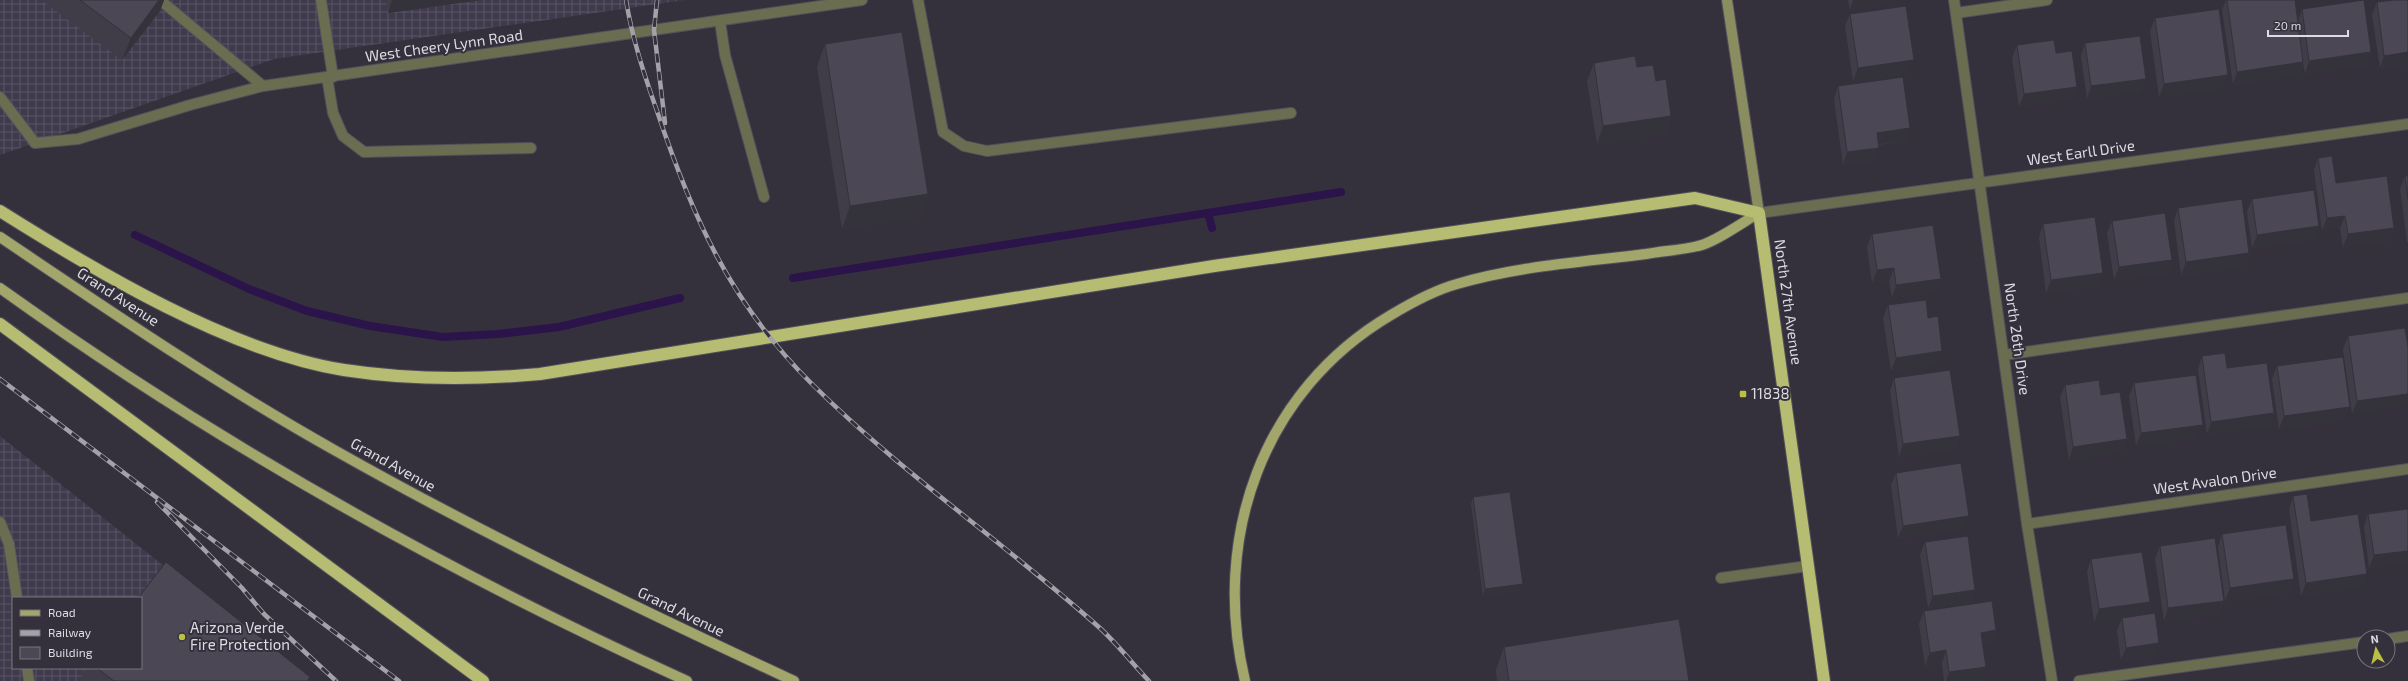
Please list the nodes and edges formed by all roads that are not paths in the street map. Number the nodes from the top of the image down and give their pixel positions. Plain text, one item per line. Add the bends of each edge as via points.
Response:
1 (160, 0) edge
2 (321, 0) edge
3 (862, 0) edge
4 (918, 0) edge
5 (1727, 0) edge
6 (1954, 0) edge
7 (2046, 0) edge
8 (1956, 13) junction
9 (720, 21) junction
10 (330, 77) junction
11 (263, 86) junction
12 (0, 97) edge
13 (1291, 113) dead end
14 (2408, 124) edge
15 (531, 148) dead end
16 (1980, 182) junction
17 (764, 197) dead end
18 (0, 211) edge
19 (1759, 213) junction
20 (0, 237) edge
21 (0, 288) edge
22 (2408, 298) edge
23 (0, 324) edge
24 (2004, 355) junction
25 (2408, 469) edge
26 (0, 522) edge
27 (2027, 524) junction
28 (1808, 566) junction
29 (1721, 578) dead end
30 (17, 597) edge
31 (2408, 636) edge
32 (2396, 638) edge
33 (2356, 643) edge
34 (27, 669) edge
35 (29, 681) edge
36 (483, 681) edge
37 (687, 681) edge
38 (794, 681) edge
39 (1245, 681) edge
40 (1824, 681) edge
41 (2052, 681) edge
42 (2079, 681) edge

1 - 11 street
2 - 10 street
3 - 9 street, West Cheery Lynn Road
4 - 13 street via 943,132 964,146 987,151
5 - 19 main road, North 27th Avenue
6 - 8 street, North 26th Drive
7 - 8 street
8 - 16 street, North 26th Drive
9 - 10 street, West Cheery Lynn Road
9 - 17 street via 725,55
10 - 11 street, West Cheery Lynn Road
10 - 15 street via 333,113 343,136 364,152
11 - 12 street, West Cheery Lynn Road via 78,139 35,143
14 - 16 street, West Earll Drive
16 - 19 street, West Earll Drive
16 - 24 street, North 26th Drive
18 - 19 highway via 153,299 262,348 342,370 468,379 540,374 1214,266 1695,198
19 - 28 highway, North 27th Avenue
19 - 39 main road via 1700,246 1499,274 1455,284 1404,307 1372,326 1336,354 1308,384 1268,443 1253,480 1244,512 1237,544 1233,601
20 - 38 main road, Grand Avenue via 185,359 334,450 500,539
21 - 37 main road via 112,367 331,500 466,574
22 - 24 street
23 - 36 highway
24 - 27 street, North 26th Drive
25 - 27 street, West Avalon Drive
26 - 30 street via 9,544
27 - 41 street, North 26th Drive
28 - 29 street
28 - 40 highway, North 27th Avenue
31 - 32 street
33 - 42 street
34 - 35 street

